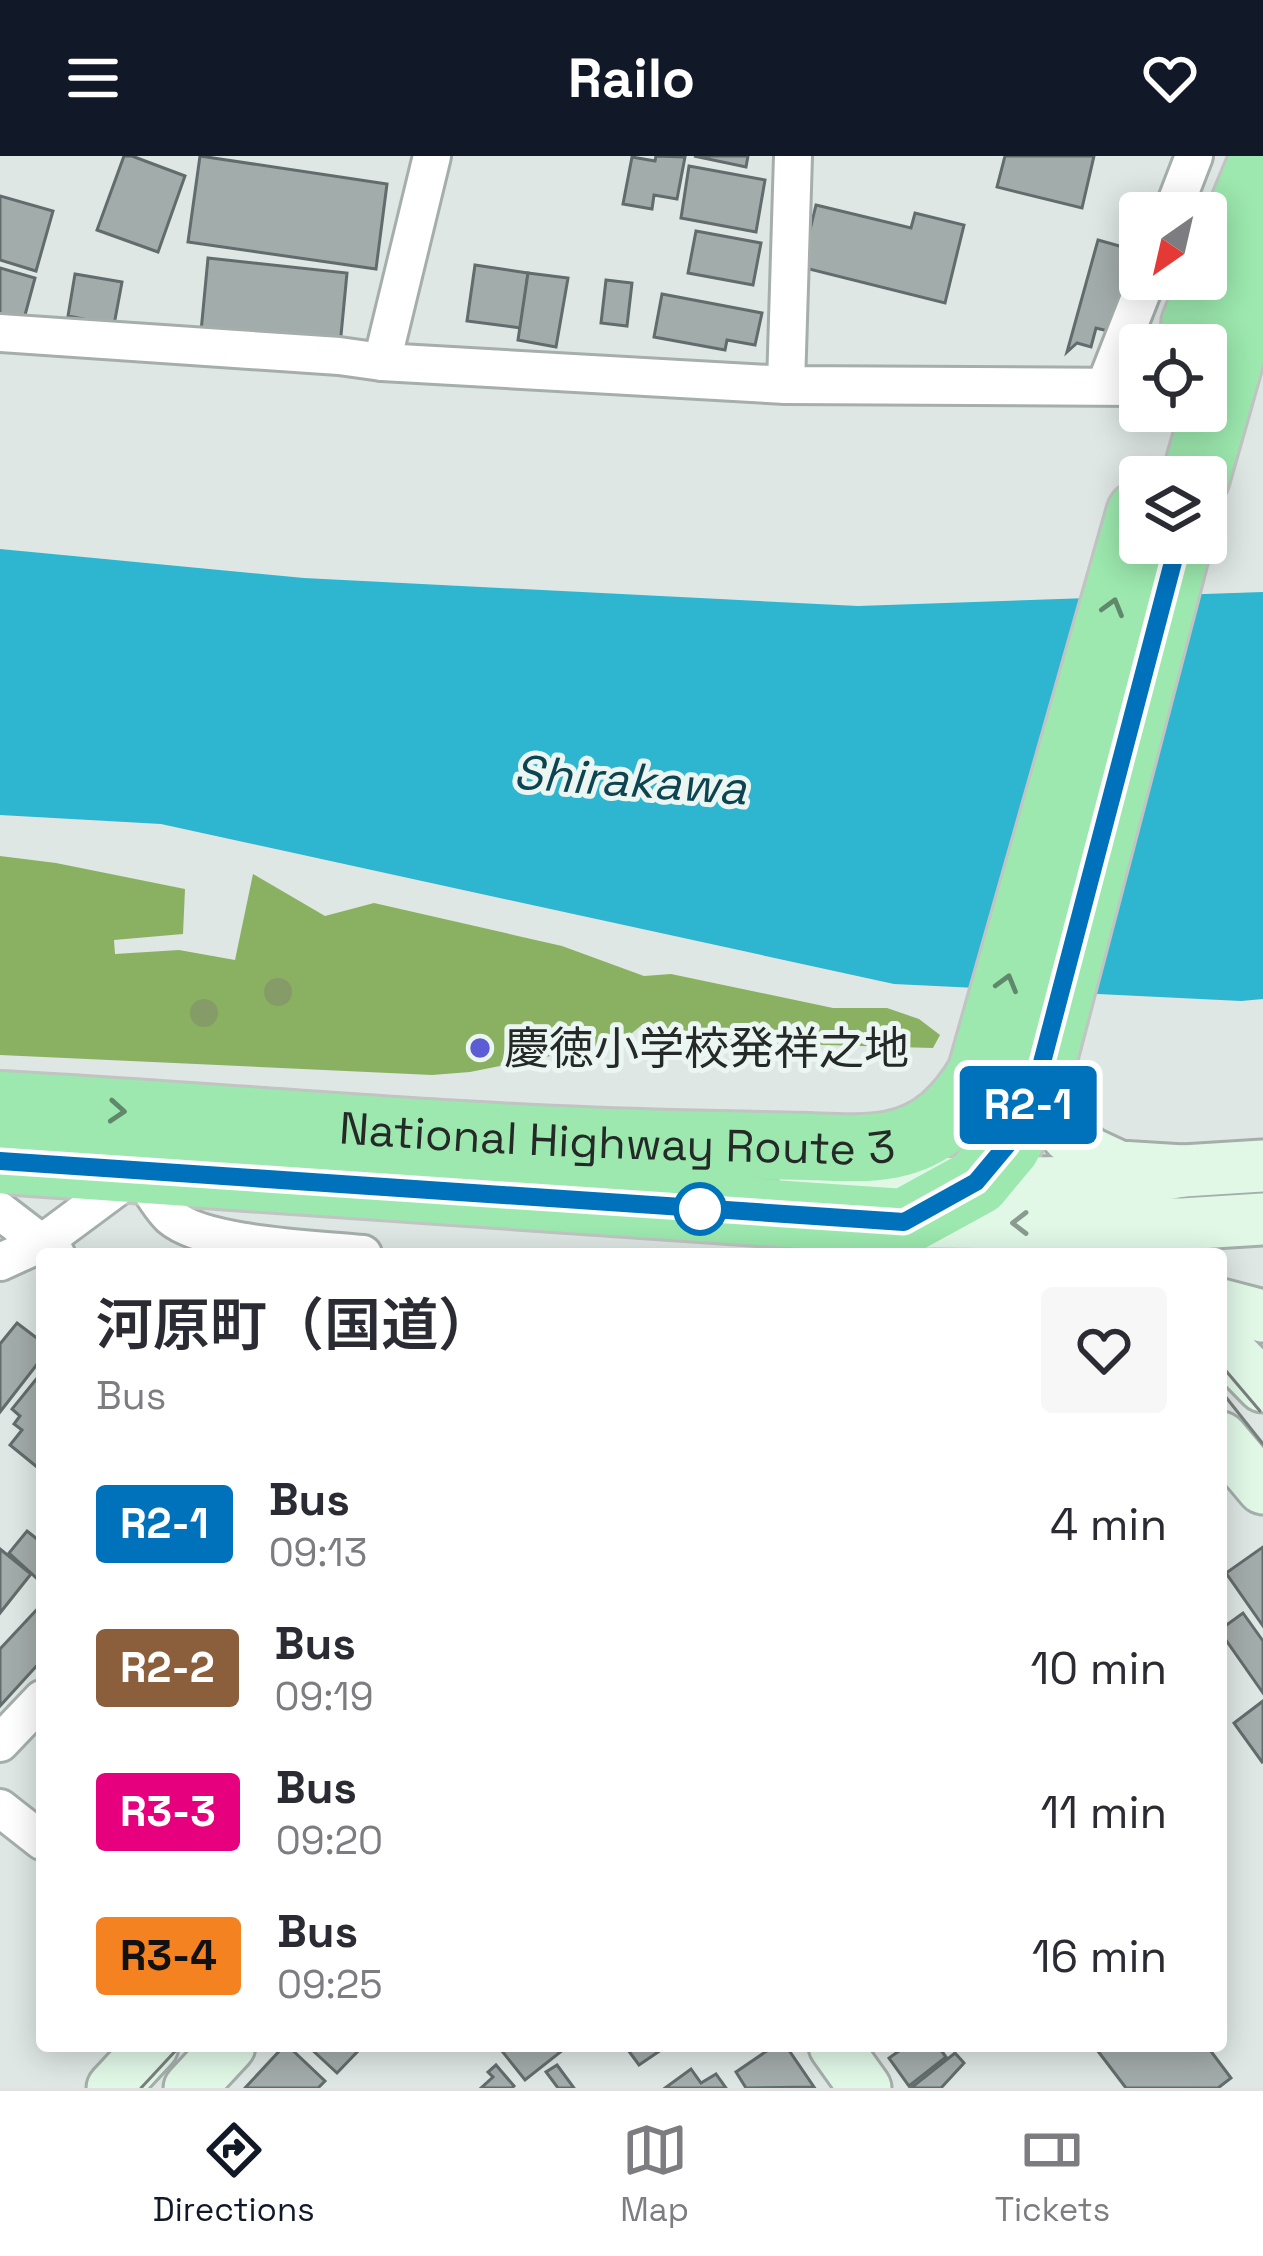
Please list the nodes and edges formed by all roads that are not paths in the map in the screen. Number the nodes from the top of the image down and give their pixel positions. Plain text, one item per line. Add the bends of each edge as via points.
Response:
1 (432, 156) edge
2 (794, 156) edge
3 (1194, 156) edge
4 (1263, 160) edge
5 (1180, 192) edge
6 (1263, 271) edge
7 (1197, 324) edge
8 (0, 333) edge
9 (1227, 352) edge
10 (382, 362) junction
11 (786, 385) junction
12 (1119, 387) edge
13 (1129, 564) edge
14 (1172, 564) edge
15 (0, 1105) edge
16 (1001, 1124) junction
17 (632, 1143) junction
18 (0, 1160) edge
19 (1263, 1166) edge
20 (139, 1171) junction
21 (1183, 1171) junction
22 (0, 1211) edge
23 (1263, 1219) edge
24 (904, 1222) junction
25 (1182, 1224) junction
26 (48, 1248) edge
27 (50, 1248) edge
28 (310, 1248) edge
29 (36, 1252) edge
30 (0, 1262) edge
31 (1227, 1307) edge
32 (1263, 1316) edge
33 (1227, 1349) edge
34 (1263, 1386) edge
35 (36, 1705) edge
36 (0, 1742) edge
37 (0, 1808) edge
38 (36, 1836) edge
39 (146, 2052) edge
40 (223, 2052) edge
41 (839, 2052) edge
42 (113, 2088) edge
43 (190, 2088) edge
44 (865, 2088) edge

1 - 10 street
2 - 11 street
3 - 5 street
4 - 7 highway
6 - 9 highway
8 - 10 street
10 - 11 street
11 - 12 street
16 -> 13 highway
14 - 16 highway
15 -> 17 highway, National Highway Route 3
16 - 17 highway, National Highway Route 3 via 946,1121 892,1145 853,1148
16 - 17 street via 905,1184
16 - 21 street via 1068,1136 1119,1167
16 - 21 street via 1120,1182
16 - 24 highway, National Highway Route 3
16 - 25 street via 1072,1195
18 - 20 highway, National Highway Route 3
19 - 21 street
20 - 24 highway, National Highway Route 3
20 - 27 street
20 - 28 street via 182,1225 210,1237
22 - 26 street
23 - 25 street
25 -> 24 street
29 - 30 street
31 - 32 street
33 - 34 street
35 - 36 street
37 - 38 street
39 - 42 street
40 - 43 street
41 - 44 street

